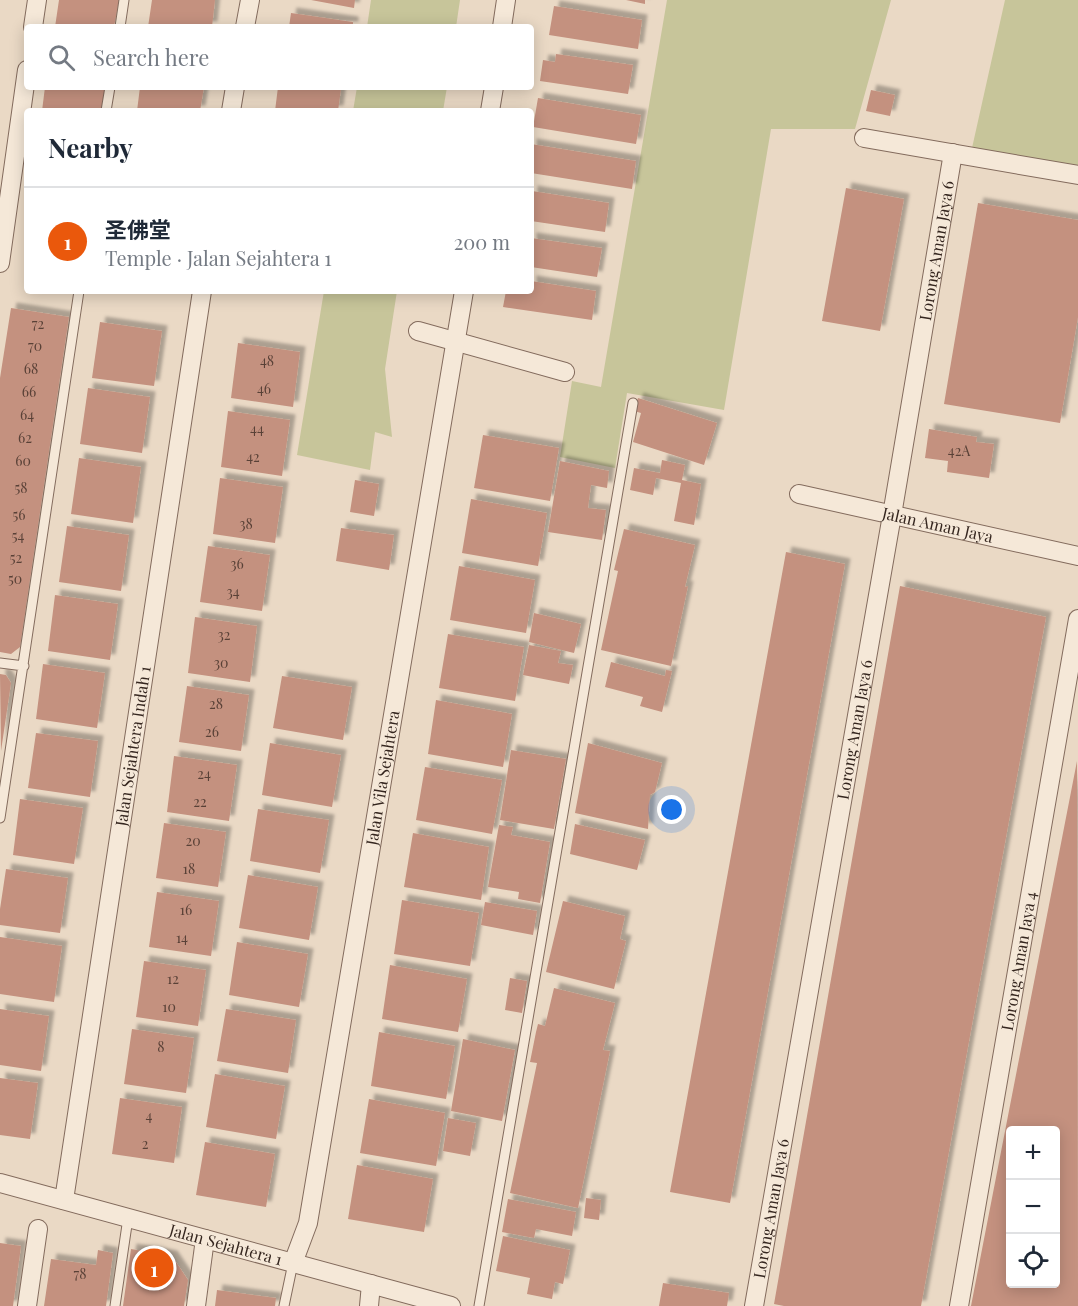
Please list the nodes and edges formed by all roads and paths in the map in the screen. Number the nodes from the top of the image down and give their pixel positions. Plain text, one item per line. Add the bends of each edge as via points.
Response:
1 (37, 0) edge
2 (124, 0) edge
3 (250, 0) edge
4 (506, 0) edge
5 (33, 24) edge
6 (120, 24) edge
7 (246, 24) edge
8 (502, 24) edge
9 (24, 90) edge
10 (110, 90) edge
11 (234, 90) edge
12 (494, 90) edge
13 (106, 108) edge
14 (232, 108) edge
15 (490, 108) edge
16 (864, 138) dead end
17 (952, 153) junction
18 (1078, 175) edge
19 (13, 177) edge
20 (0, 263) edge
21 (79, 294) edge
22 (202, 294) edge
23 (464, 294) edge
24 (418, 331) dead end
25 (457, 342) junction
26 (565, 372) dead end
27 (633, 403) dead end
28 (799, 494) dead end
29 (892, 515) junction
30 (1078, 556) edge
31 (1078, 619) edge
32 (0, 663) edge
33 (24, 666) junction
34 (0, 818) edge
35 (0, 1183) edge
36 (64, 1200) junction
37 (128, 1218) junction
38 (38, 1229) dead end
39 (205, 1239) junction
40 (292, 1263) junction
41 (371, 1284) junction
42 (27, 1306) edge
43 (115, 1306) edge
44 (196, 1306) edge
45 (284, 1306) edge
46 (369, 1306) edge
47 (450, 1306) edge
48 (479, 1306) edge
49 (754, 1306) edge
50 (959, 1306) edge

1 - 5 street
2 - 6 lane
3 - 7 street
4 - 8 street
9 - 19 street
10 - 13 lane
11 - 14 street
12 - 15 street
16 - 17 street
17 - 18 street
17 - 29 street, Lorong Aman Jaya 6
19 - 20 street
21 - 33 lane
22 - 36 street, Jalan Sejahtera Indah 1
23 - 25 street, Jalan Vila Sejahtera
24 - 25 street
25 - 26 street
25 - 40 street, Jalan Vila Sejahtera via 308,1223
27 - 48 lane
28 - 29 street, Jalan Aman Jaya
29 - 30 street, Jalan Aman Jaya
29 - 49 street, Lorong Aman Jaya 6
31 - 50 street, Lorong Aman Jaya 4
32 - 33 lane
33 - 34 lane
35 - 36 street, Jalan Sejahtera 1
36 - 37 street, Jalan Sejahtera 1
37 - 39 street, Jalan Sejahtera 1
37 - 43 lane
38 - 42 street
39 - 40 street, Jalan Sejahtera 1
39 - 44 street
40 - 41 street, Jalan Sejahtera 1
40 - 45 lane
41 - 46 street
41 - 47 street, Jalan Sejahtera 1

